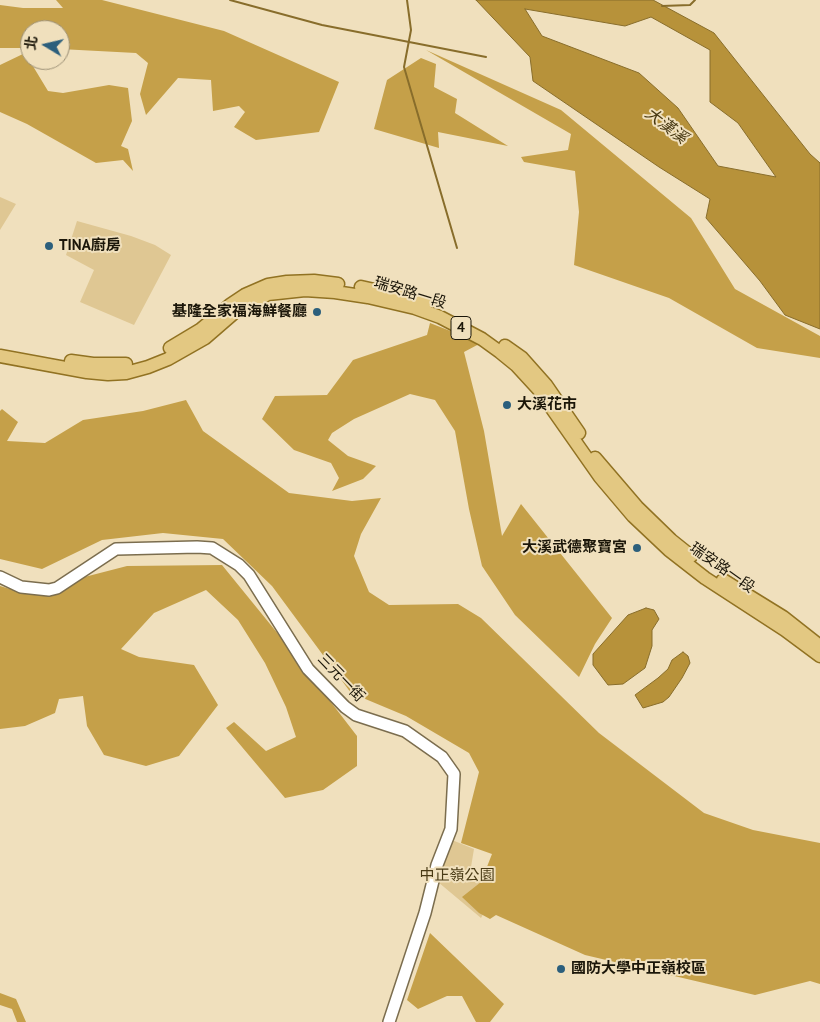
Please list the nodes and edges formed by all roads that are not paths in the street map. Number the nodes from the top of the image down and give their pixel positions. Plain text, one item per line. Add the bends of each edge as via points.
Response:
1 (0, 348) edge
2 (0, 356) edge
3 (0, 577) edge
4 (820, 646) edge
5 (820, 656) edge
6 (389, 1022) edge

1 - 4 main road, 瑞安路一段 / 4 via 93,364 130,364 169,350 245,295 268,285 314,281 368,288 410,298 473,324 522,358 546,384 596,458 636,507 715,576 782,617
2 - 5 main road, 瑞安路一段 / 4 via 87,372 126,373 168,359 205,338 235,312 268,294 305,290 368,297 440,317 482,340 516,365 538,390 600,477 633,516 669,550
3 - 6 street, 三元一街 via 21,587 49,590 116,549 212,548 249,575 308,669 345,707 356,715 405,731 442,757 454,774 451,829

